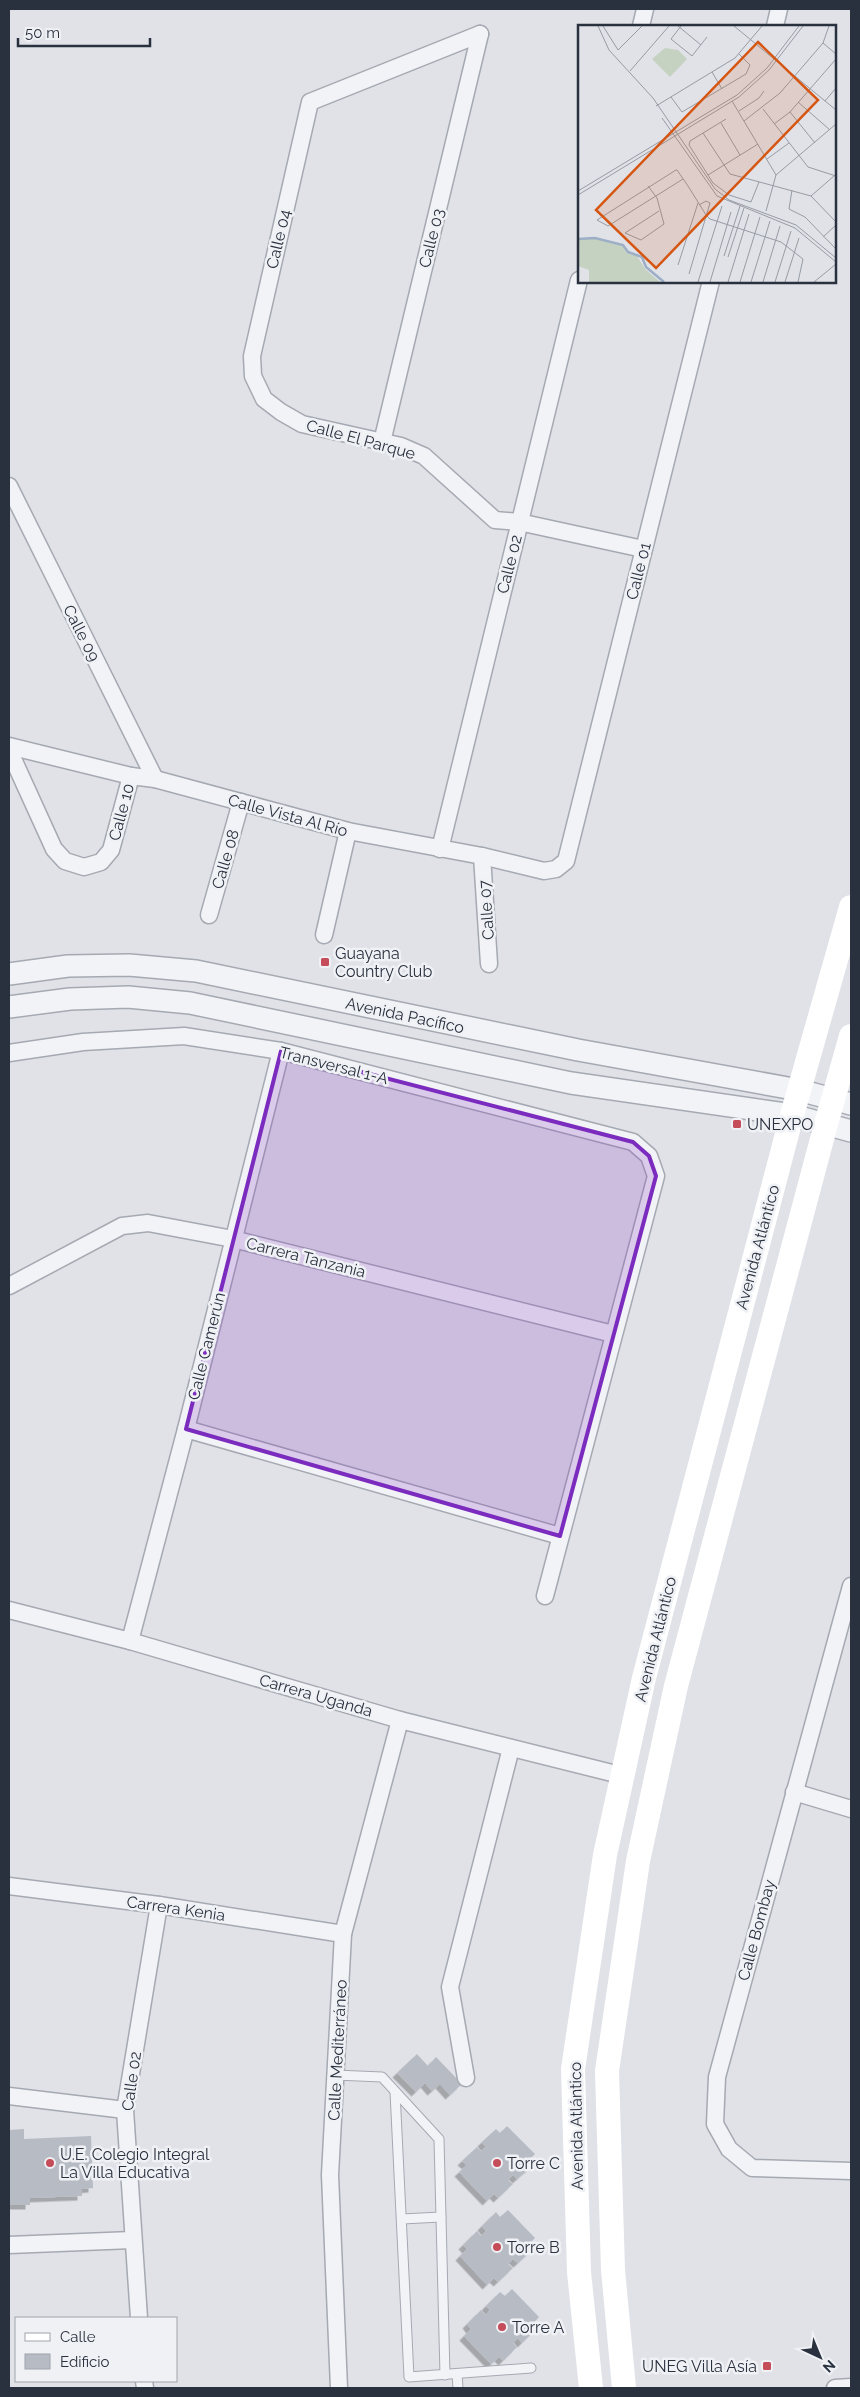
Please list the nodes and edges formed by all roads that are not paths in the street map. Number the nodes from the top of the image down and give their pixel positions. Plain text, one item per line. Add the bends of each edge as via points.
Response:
1 (645, 9) edge
2 (780, 9) edge
3 (641, 25) edge
4 (775, 25) edge
5 (480, 34) joint
6 (579, 282) edge
7 (711, 282) edge
8 (253, 376) joint
9 (382, 442) junction
10 (9, 486) edge
11 (519, 522) junction
12 (643, 549) junction
13 (9, 746) edge
14 (9, 750) edge
15 (130, 776) junction
16 (155, 779) junction
17 (240, 802) junction
18 (348, 831) junction
19 (440, 848) junction
20 (482, 856) junction
21 (566, 860) joint
22 (851, 907) edge
23 (209, 915) dead end
24 (324, 935) dead end
25 (490, 964) dead end
26 (9, 974) edge
27 (9, 1007) edge
28 (490, 1032) junction
29 (851, 1036) edge
30 (280, 1051) junction
31 (9, 1053) edge
32 (494, 1066) junction
33 (799, 1090) junction
34 (842, 1101) edge
35 (792, 1114) junction
36 (826, 1124) junction
37 (851, 1131) edge
38 (233, 1239) junction
39 (9, 1286) edge
40 (613, 1334) junction
41 (186, 1429) junction
42 (560, 1536) junction
43 (851, 1586) edge
44 (545, 1596) dead end
45 (9, 1610) edge
46 (130, 1641) junction
47 (400, 1720) junction
48 (511, 1748) junction
49 (624, 1776) junction
50 (794, 1792) junction
51 (851, 1809) edge
52 (9, 1886) edge
53 (159, 1905) junction
54 (343, 1934) junction
55 (335, 2075) junction
56 (466, 2078) dead end
57 (396, 2092) junction
58 (9, 2096) edge
59 (125, 2110) junction
60 (851, 2170) edge
61 (441, 2217) junction
62 (402, 2219) junction
63 (132, 2240) junction
64 (9, 2245) edge
65 (139, 2317) edge
66 (531, 2368) dead end
67 (458, 2374) junction
68 (446, 2375) junction
69 (851, 2386) edge
70 (339, 2388) edge
71 (458, 2388) edge
72 (591, 2388) edge
73 (624, 2388) edge
74 (835, 2388) edge

1 - 3 street
2 - 4 street
5 - 8 street, Calle 04 via 310,102 252,356
5 - 9 street, Calle 03
6 - 11 street, Calle 02
7 - 12 street, Calle 01
8 - 9 street, Calle El Parque via 264,399 302,424
9 - 11 street, Calle El Parque via 424,456 495,520
10 - 16 street, Calle 09
11 - 12 street, Calle El Parque
11 - 19 street, Calle 02
12 - 21 street, Calle 01
13 - 15 street, Calle Vista Al Río
14 - 15 street, Calle 10 via 54,849 65,860 84,868 101,862 111,850
15 - 16 street, Calle Vista Al Río
16 - 17 street, Calle Vista Al Río
17 - 18 street, Calle Vista Al Río
17 - 23 street, Calle 08
18 - 19 street, Calle Vista Al Río
18 - 24 street
19 - 20 street, Calle Vista Al Río
20 - 21 street, Calle Vista Al Río via 544,871 556,869
20 - 25 street, Calle 07
22 - 33 main road, Avenida Atlántico
26 - 28 street, Avenida Pacífico via 68,966 129,964 196,971
27 - 32 street, Avenida Pacífico via 70,998 128,997 190,1003
28 - 32 street
28 - 33 street, Avenida Pacífico
29 - 34 main road, Avenida Atlántico
30 - 31 street, Transversal 1-A via 184,1036 83,1042
30 - 38 street, Calle Camerún
30 - 40 street, Transversal 1-A via 632,1142 649,1156 656,1176
32 - 35 street, Avenida Pacífico via 571,1082
33 - 34 street, Avenida Pacífico
33 - 35 main road, Avenida Atlántico
34 - 36 main road, Avenida Atlántico
35 - 36 street, Avenida Pacífico
35 - 49 main road, Avenida Atlántico via 644,1678
36 - 37 street, Avenida Pacífico
36 - 73 main road, Avenida Atlántico via 676,1686 638,1861 607,2071 612,2270
38 - 39 street, Carrera Tanzania via 148,1222 122,1226
38 - 40 street, Carrera Tanzania
38 - 41 street, Calle Camerún
40 - 42 street
41 - 42 street
41 - 46 street, Calle Camerún
42 - 44 street
43 - 50 street, Calle Bombay
45 - 46 street, Carrera Uganda
46 - 47 street, Carrera Uganda
47 - 48 street, Carrera Uganda
47 - 54 street, Calle Mediterráneo
48 - 49 street, Carrera Uganda
48 - 56 street via 450,1987
49 - 72 main road, Avenida Atlántico via 605,1855 574,2069 579,2272
50 - 51 street
50 - 60 street, Calle Bombay via 717,2077 715,2124 729,2149 752,2168
52 - 53 street, Carrera Kenia
53 - 54 street, Carrera Kenia
53 - 59 street, Calle 02
54 - 55 street, Calle Mediterráneo
55 - 57 lane via 382,2078
55 - 70 street, Calle Mediterráneo via 330,2175
57 - 61 lane via 439,2139
57 - 62 lane
58 - 59 street
59 - 63 street, Calle 02
61 - 62 lane
61 - 68 lane
62 - 68 lane via 409,2378
63 - 64 street
63 - 65 street, Calle 02
66 - 67 lane
67 - 68 lane
67 - 71 lane
69 - 74 street

